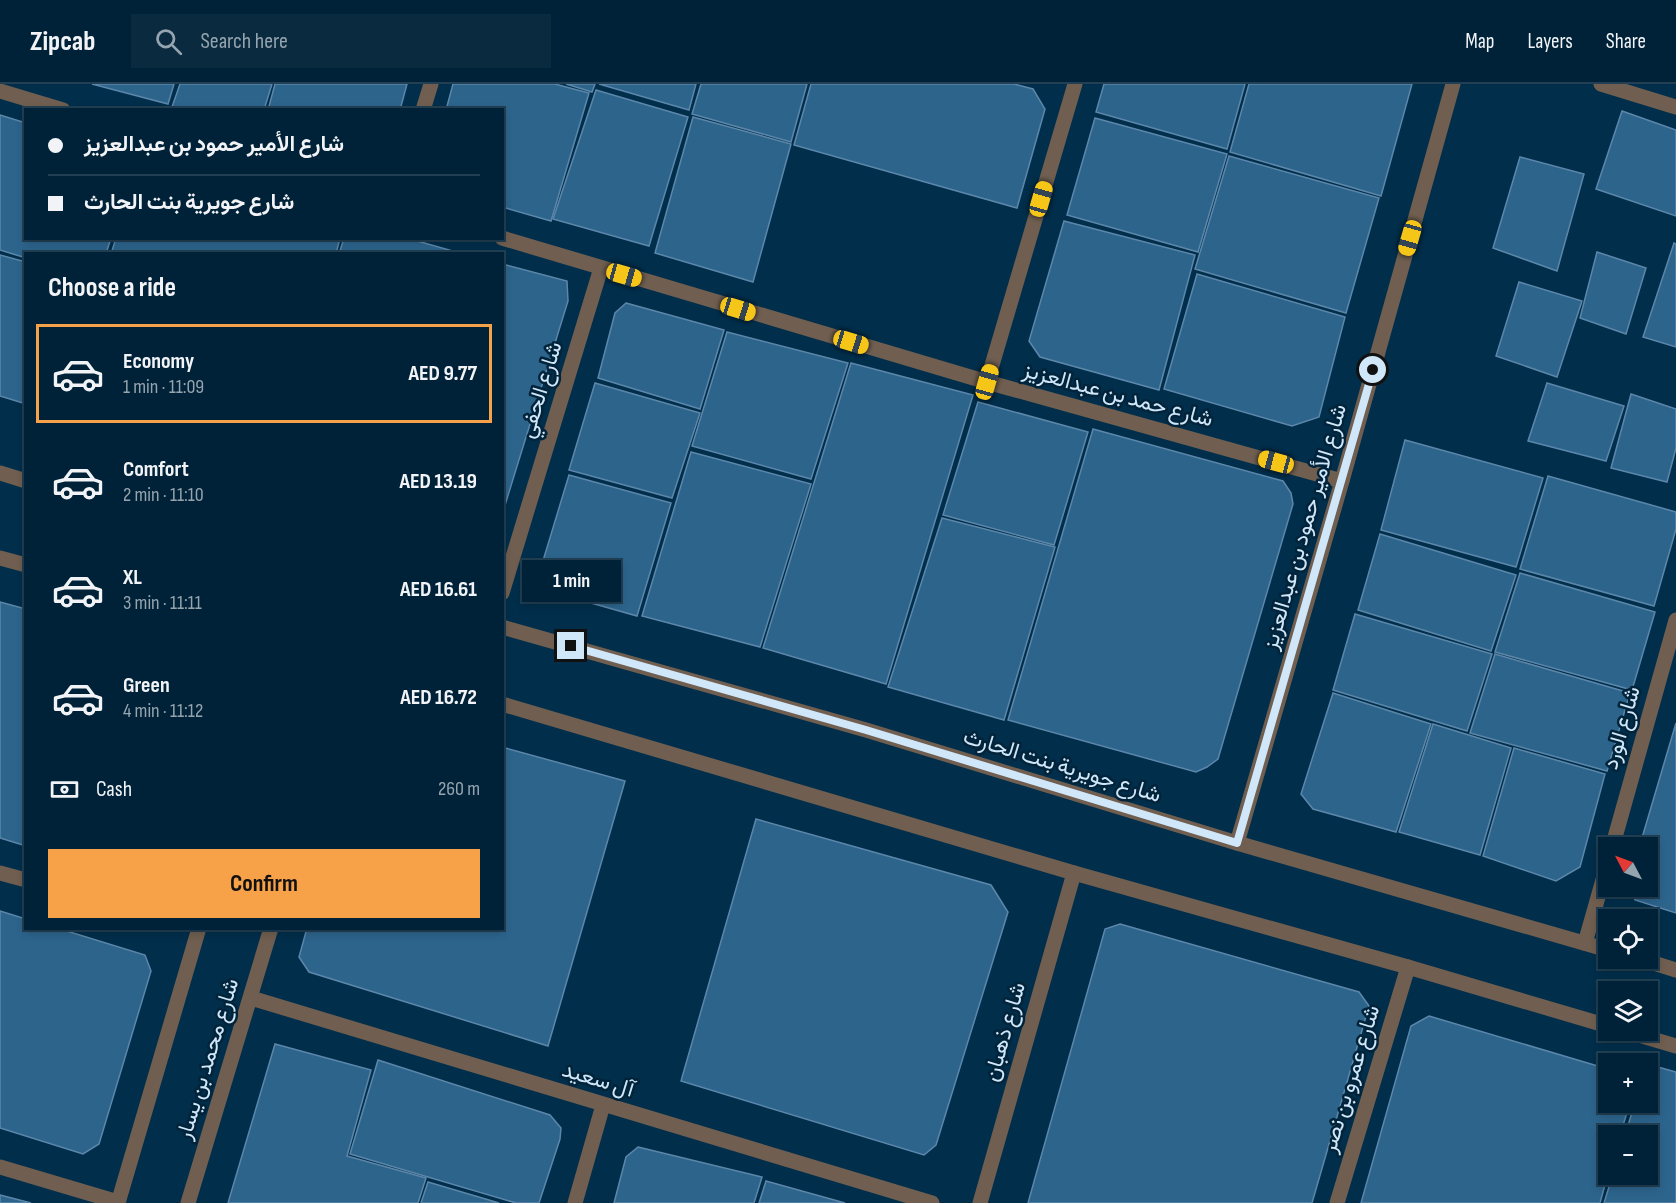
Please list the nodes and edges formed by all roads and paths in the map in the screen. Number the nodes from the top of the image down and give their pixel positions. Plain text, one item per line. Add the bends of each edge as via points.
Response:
1 (431, 84) edge
2 (1075, 84) edge
3 (1453, 84) edge
4 (1601, 84) edge
5 (0, 91) edge
6 (1676, 107) edge
7 (56, 108) edge
8 (424, 108) edge
9 (504, 239) edge
10 (601, 268) junction
11 (987, 382) junction
12 (0, 473) edge
13 (24, 480) edge
14 (1342, 480) junction
15 (0, 558) edge
16 (24, 565) edge
17 (504, 586) edge
18 (1676, 620) edge
19 (504, 628) edge
20 (504, 705) edge
21 (1615, 837) edge
22 (1237, 843) junction
23 (0, 873) edge
24 (1074, 873) junction
25 (24, 879) edge
26 (1598, 897) edge
27 (195, 930) edge
28 (270, 930) edge
29 (1585, 943) junction
30 (1598, 947) edge
31 (1658, 964) edge
32 (1408, 967) junction
33 (1676, 970) edge
34 (250, 998) junction
35 (1598, 1023) edge
36 (1658, 1041) edge
37 (1676, 1046) edge
38 (603, 1105) junction
39 (0, 1167) edge
40 (118, 1203) edge
41 (189, 1203) edge
42 (575, 1203) edge
43 (932, 1203) edge
44 (980, 1203) edge
45 (1337, 1203) edge

1 - 8 street
2 - 11 street
3 - 14 street, شارع الأمير حمود بن عبدالعزيز
4 - 6 street
5 - 7 street
9 - 10 street, شارع حمد بن عبدالعزيز
10 - 11 street, شارع حمد بن عبدالعزيز
10 - 17 street, شارع الحفي
11 - 14 street, شارع حمد بن عبدالعزيز
12 - 13 street
14 - 22 street, شارع الأمير حمود بن عبدالعزيز
15 - 16 street
18 - 21 street, شارع الورد
19 - 22 street, شارع جويرية بنت الحارث via 877,734
20 - 24 street
22 - 29 street, شارع جويرية بنت الحارث
23 - 25 street
24 - 32 street
24 - 44 street, شارع ذهبان
26 - 29 street
27 - 40 street, شارع محمد بن يسار
28 - 34 street, شارع محمد بن يسار
29 - 30 street, شارع جويرية بنت الحارث
31 - 33 street
32 - 35 street
32 - 45 street, شارع عمرو بن نصر
34 - 38 street, آل سعيد
34 - 41 street, شارع محمد بن يسار
36 - 37 street
38 - 42 street
38 - 43 street, آل سعيد
39 - 40 street

